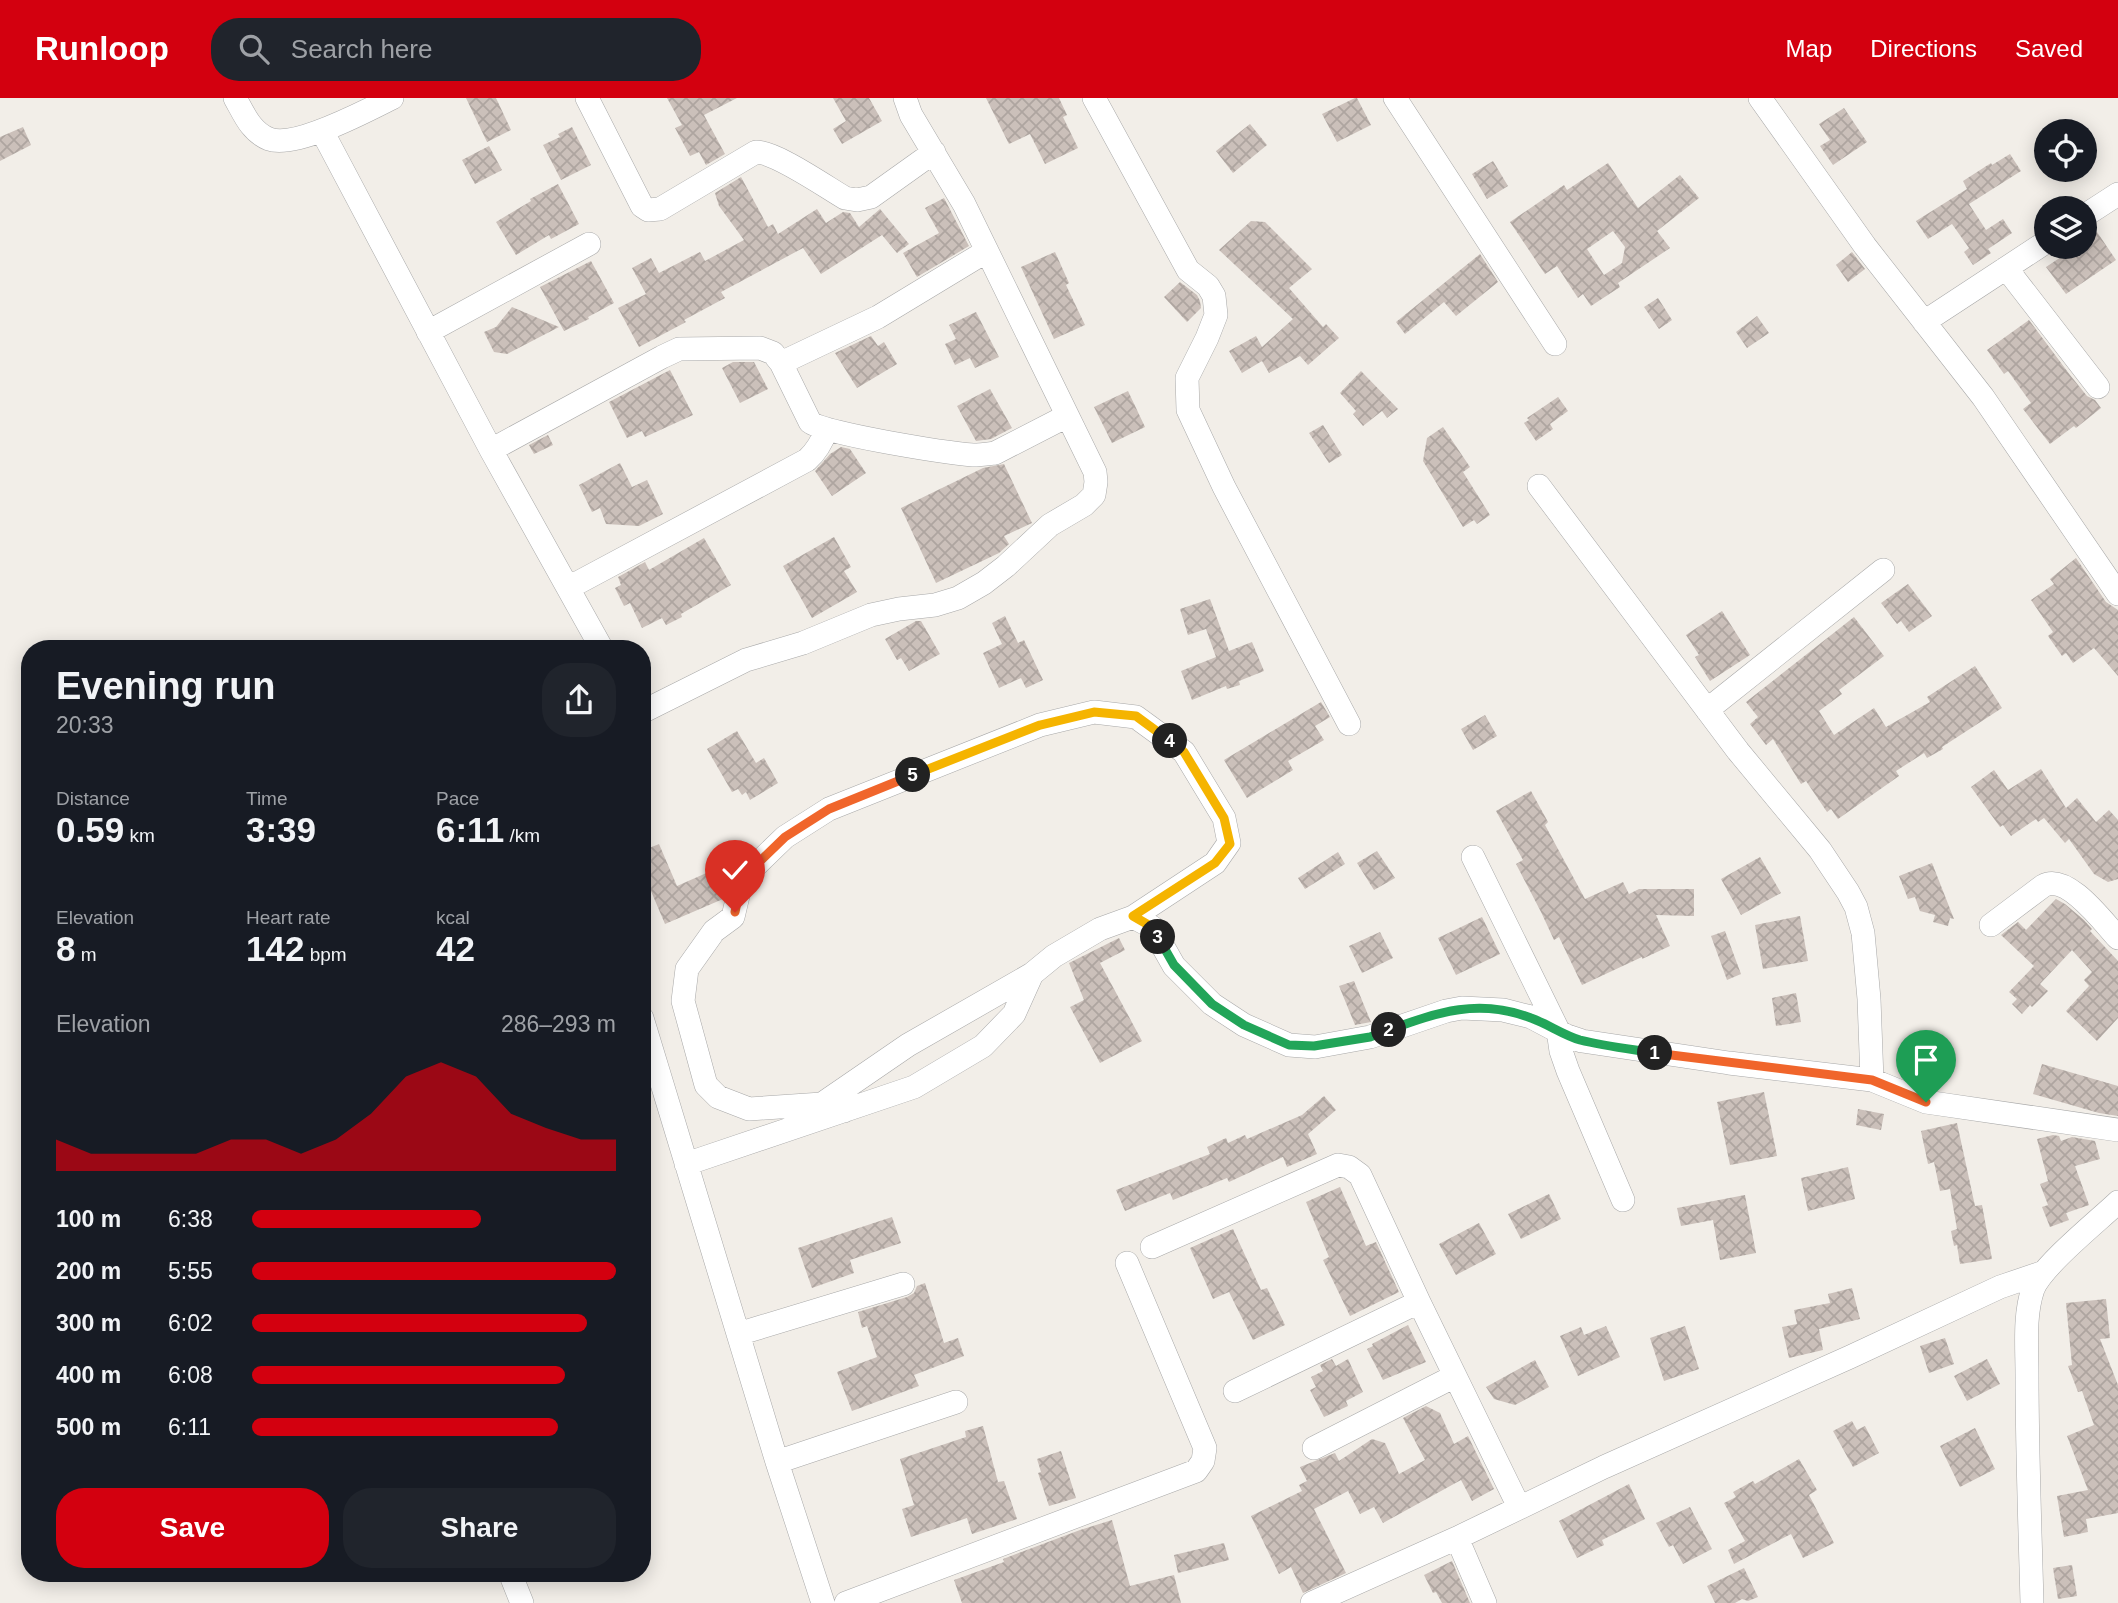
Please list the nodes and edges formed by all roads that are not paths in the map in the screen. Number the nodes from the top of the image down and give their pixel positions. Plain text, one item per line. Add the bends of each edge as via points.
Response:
1 (235, 98) edge
2 (392, 98) edge
3 (587, 98) edge
4 (905, 98) edge
5 (1094, 98) edge
6 (1395, 98) edge
7 (1760, 98) edge
8 (322, 131) junction
9 (933, 152) junction
10 (2118, 194) edge
11 (2097, 208) edge
12 (589, 244) dead end
13 (2034, 250) edge
14 (986, 251) junction
15 (2006, 268) junction
16 (1924, 322) junction
17 (428, 332) junction
18 (1555, 344) dead end
19 (781, 363) junction
20 (2098, 387) dead end
21 (1067, 416) junction
22 (827, 430) junction
23 (491, 450) junction
24 (1539, 486) dead end
25 (1883, 570) dead end
26 (568, 588) junction
27 (2118, 594) edge
28 (597, 640) edge
29 (651, 708) edge
30 (1707, 710) junction
31 (1349, 724) dead end
32 (1473, 857) dead end
33 (1133, 916) junction
34 (1991, 925) dead end
35 (2118, 938) edge
36 (1032, 974) junction
37 (1558, 1030) junction
38 (651, 1048) edge
39 (1872, 1080) junction
40 (833, 1108) junction
41 (2118, 1130) edge
42 (686, 1164) junction
43 (1623, 1200) dead end
44 (2118, 1202) edge
45 (1152, 1247) dead end
46 (1127, 1264) dead end
47 (2044, 1272) junction
48 (903, 1284) dead end
49 (1419, 1302) junction
50 (738, 1334) junction
51 (1455, 1376) junction
52 (1236, 1391) dead end
53 (956, 1402) dead end
54 (1314, 1448) dead end
55 (777, 1462) junction
56 (1519, 1507) junction
57 (1457, 1538) junction
58 (514, 1582) edge
59 (522, 1603) edge
60 (823, 1603) edge
61 (846, 1603) edge
62 (1312, 1603) edge
63 (1485, 1603) edge
64 (2032, 1603) edge

1 - 8 street via 248,122 272,140
2 - 8 street
3 - 9 street via 648,210 660,208 756,152 857,200 871,197
4 - 9 street
5 - 31 street via 1188,270 1214,296 1216,315 1187,378 1188,410
6 - 18 street
7 - 16 street
8 - 17 street
9 - 14 street
10 - 11 street
12 - 17 street
13 - 15 street
14 - 19 street via 878,317
14 - 21 street
15 - 16 street
15 - 20 street
16 - 27 street via 1983,397
17 - 23 street
19 - 22 street via 810,422
19 - 23 street via 760,348 679,349
21 - 22 street via 983,455
21 - 29 street via 1095,472 1094,495 1050,525 984,583 958,598 871,615 746,660
22 - 26 street via 807,460
23 - 26 street
24 - 30 street
25 - 30 street
26 - 28 street
30 - 39 street via 1820,850 1856,907 1867,973
32 - 37 street
33 - 36 street via 1100,929
33 - 37 street via 1152,927 1174,965 1212,1004 1289,1045 1370,1037 1462,1008 1503,1010
33 - 40 street via 1215,863 1230,844 1224,818 1184,752 1136,716 1094,712 1040,725 829,809 785,837 741,883 733,917 714,931 687,969 682,1001 706,1085 718,1097 749,1108
34 - 35 street via 2049,882 2074,892
36 - 40 street via 908,1045
36 - 40 street via 1014,1014 983,1046 914,1087
37 - 39 street via 1582,1041 1624,1048
37 - 43 street via 1568,1071
38 - 42 street
39 - 41 street via 1926,1102
40 - 42 street
42 - 50 street
44 - 47 street
45 - 49 street via 1338,1165 1349,1167 1360,1175
46 - 61 street via 1205,1448 1196,1471
47 - 56 street via 2000,1287
47 - 64 street via 2034,1288 2028,1328
48 - 50 street
49 - 51 street
49 - 52 street
50 - 55 street
51 - 54 street
51 - 56 street
53 - 55 street
55 - 60 street
56 - 57 street
57 - 62 street
57 - 63 street
58 - 59 street

